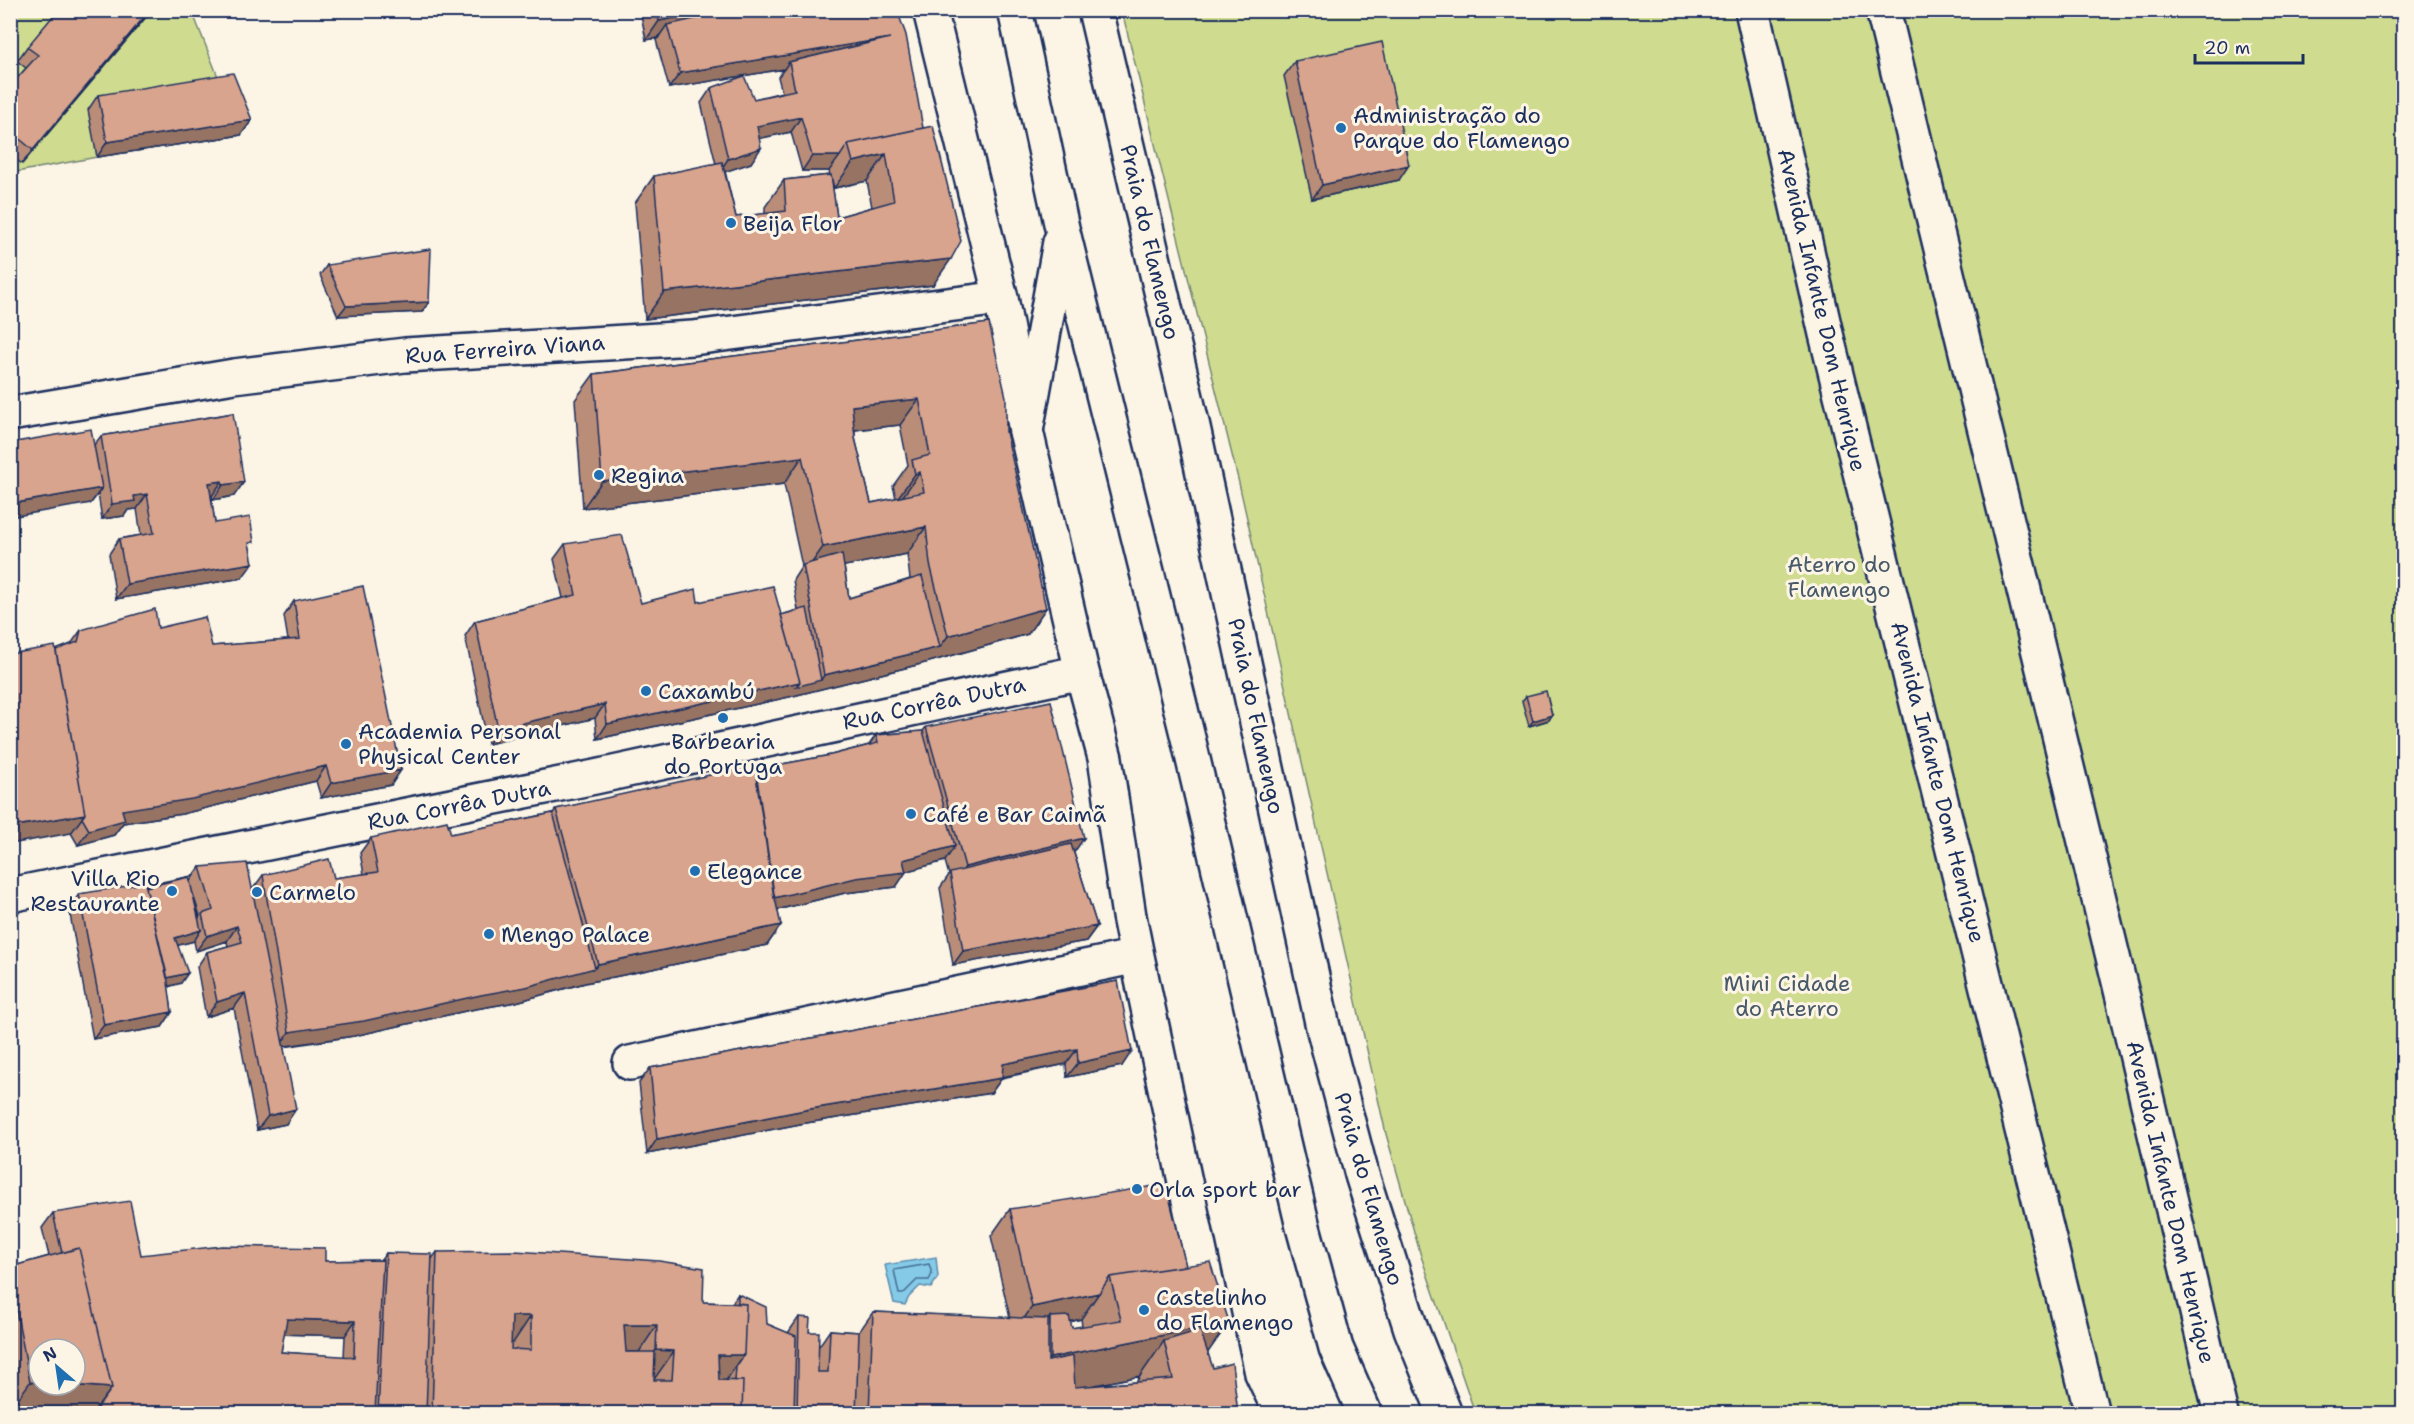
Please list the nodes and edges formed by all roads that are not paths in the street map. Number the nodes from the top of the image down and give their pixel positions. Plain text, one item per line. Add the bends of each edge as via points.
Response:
1 (930, 10) edge
2 (1016, 10) edge
3 (1095, 10) edge
4 (1752, 10) edge
5 (1883, 10) edge
6 (1062, 228) junction
7 (1001, 298) junction
8 (10, 414) edge
9 (1026, 431) junction
10 (1082, 672) junction
11 (10, 895) edge
12 (1137, 956) junction
13 (630, 1063) dead end
14 (2090, 1403) edge
15 (1242, 1413) edge
16 (1365, 1413) edge
17 (1445, 1413) edge
18 (2221, 1413) edge

1 - 7 main road
2 - 6 main road
3 - 17 main road, Praia do Flamengo via 1193,427 1323,1027 1362,1175 1411,1329
4 - 14 main road, Avenida Infante Dom Henrique via 1826,334
5 - 18 main road, Avenida Infante Dom Henrique
6 - 9 main road
6 - 16 main road via 1303,1227 1336,1348
7 - 8 main road, Rua Ferreira Viana via 693,338 405,355 234,376
7 - 9 main road
9 - 10 main road
10 - 11 main road, Rua Corrêa Dutra via 595,777
10 - 12 main road via 1105,758
12 - 13 main road
12 - 15 main road via 1228,1384

